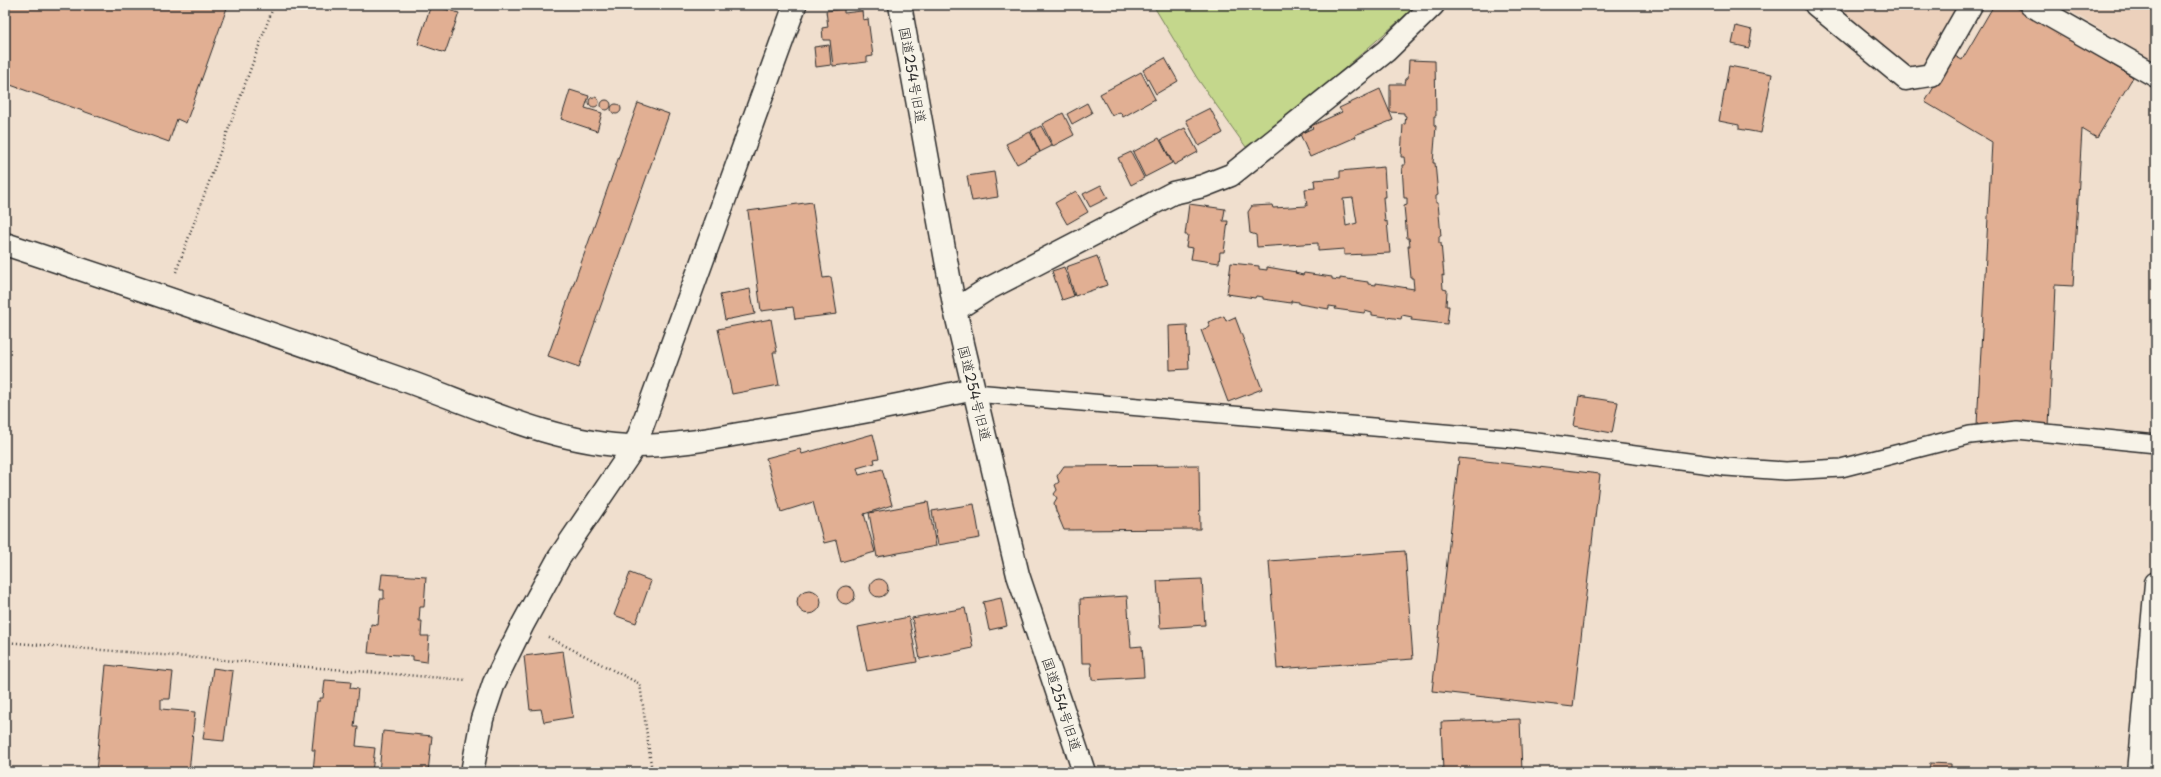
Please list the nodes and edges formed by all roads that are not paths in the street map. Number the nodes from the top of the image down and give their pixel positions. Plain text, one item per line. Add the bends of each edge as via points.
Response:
1 (795, 5) edge
2 (900, 5) edge
3 (1433, 5) edge
4 (1816, 5) edge
5 (1970, 5) edge
6 (2031, 5) edge
7 (2156, 76) edge
8 (5, 244) edge
9 (955, 310) junction
10 (975, 391) junction
11 (2156, 444) edge
12 (635, 446) junction
13 (2156, 583) edge
14 (2153, 677) edge
15 (472, 772) edge
16 (1084, 772) edge
17 (2139, 772) edge

1 - 12 street
2 - 9 street, 国道254号旧道
3 - 9 street via 1386,51 1231,175 1203,186 1173,193 986,290
4 - 5 street via 1906,79 1931,74
6 - 7 street
8 - 12 street via 167,297 523,425 597,442
9 - 10 street, 国道254号旧道
10 - 11 lane via 1514,439 1726,467 1786,472 1841,468 1970,435 2017,430
10 - 12 street via 689,442
10 - 16 street, 国道254号旧道 via 1018,575
12 - 15 street via 558,558 523,624 494,683 482,719
13 - 14 street
14 - 17 street

